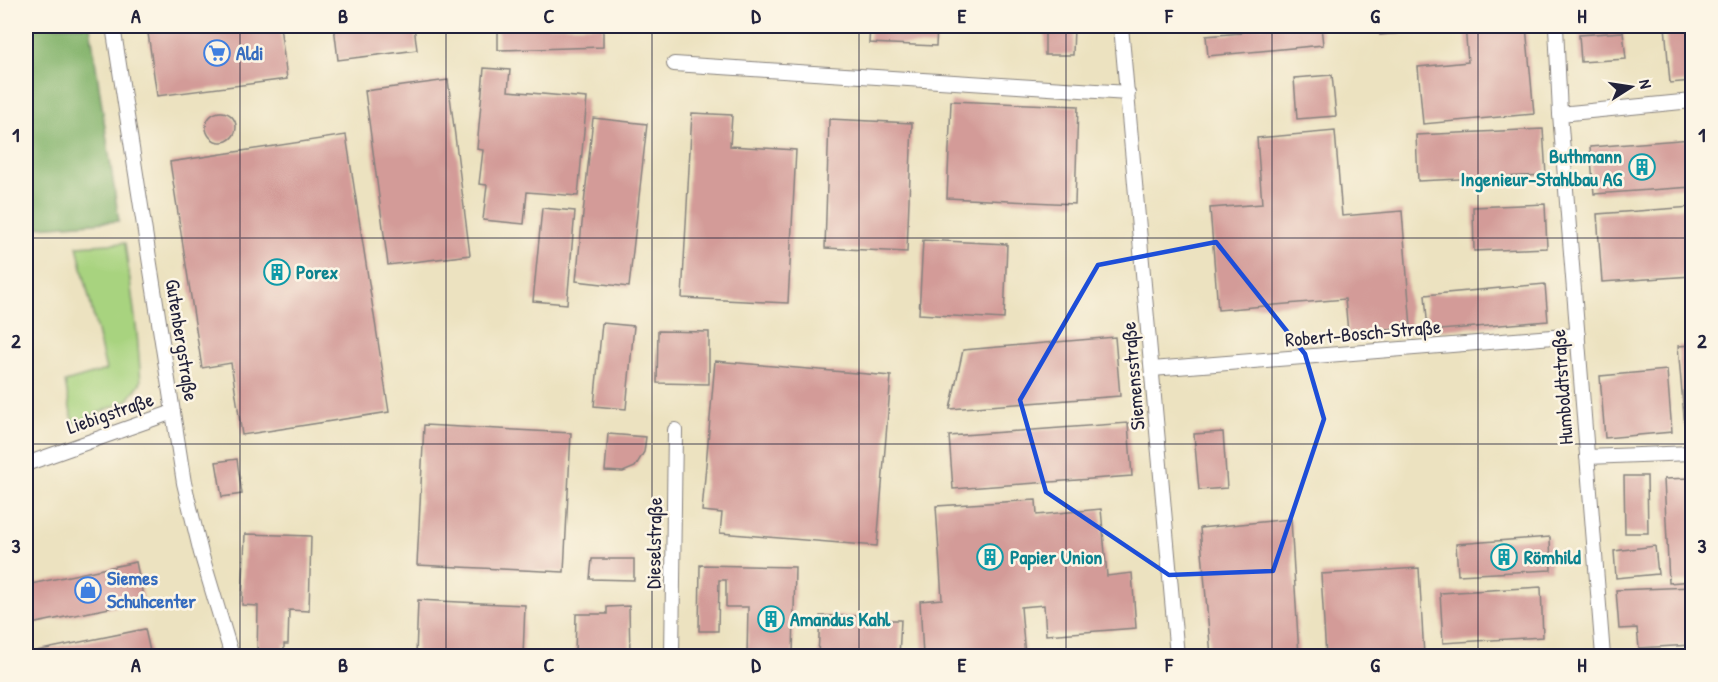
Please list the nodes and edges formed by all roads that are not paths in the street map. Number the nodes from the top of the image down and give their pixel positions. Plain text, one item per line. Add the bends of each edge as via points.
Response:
1 (113, 26) edge
2 (1121, 26) edge
3 (1556, 26) edge
4 (674, 64) dead end
5 (1128, 93) junction
6 (1692, 101) edge
7 (1560, 114) junction
8 (1578, 335) junction
9 (1152, 369) junction
10 (173, 412) junction
11 (675, 430) dead end
12 (1692, 453) edge
13 (1587, 457) junction
14 (26, 464) edge
15 (232, 657) edge
16 (672, 657) edge
17 (1177, 657) edge
18 (1603, 657) edge

1 - 10 street, Gutenbergstraße
2 - 5 street, Siemensstraße
3 - 7 street, Humboldtstraße
4 - 5 street
5 - 9 street, Siemensstraße
6 - 7 street
7 - 8 street, Humboldtstraße
8 - 9 street, Robert-Bosch-Straße
8 - 13 street, Humboldtstraße
9 - 17 street, Siemensstraße
10 - 14 street, Liebigstraße
10 - 15 street, Gutenbergstraße via 194,524
11 - 16 street, Dieselstraße
12 - 13 street
13 - 18 street, Humboldtstraße

